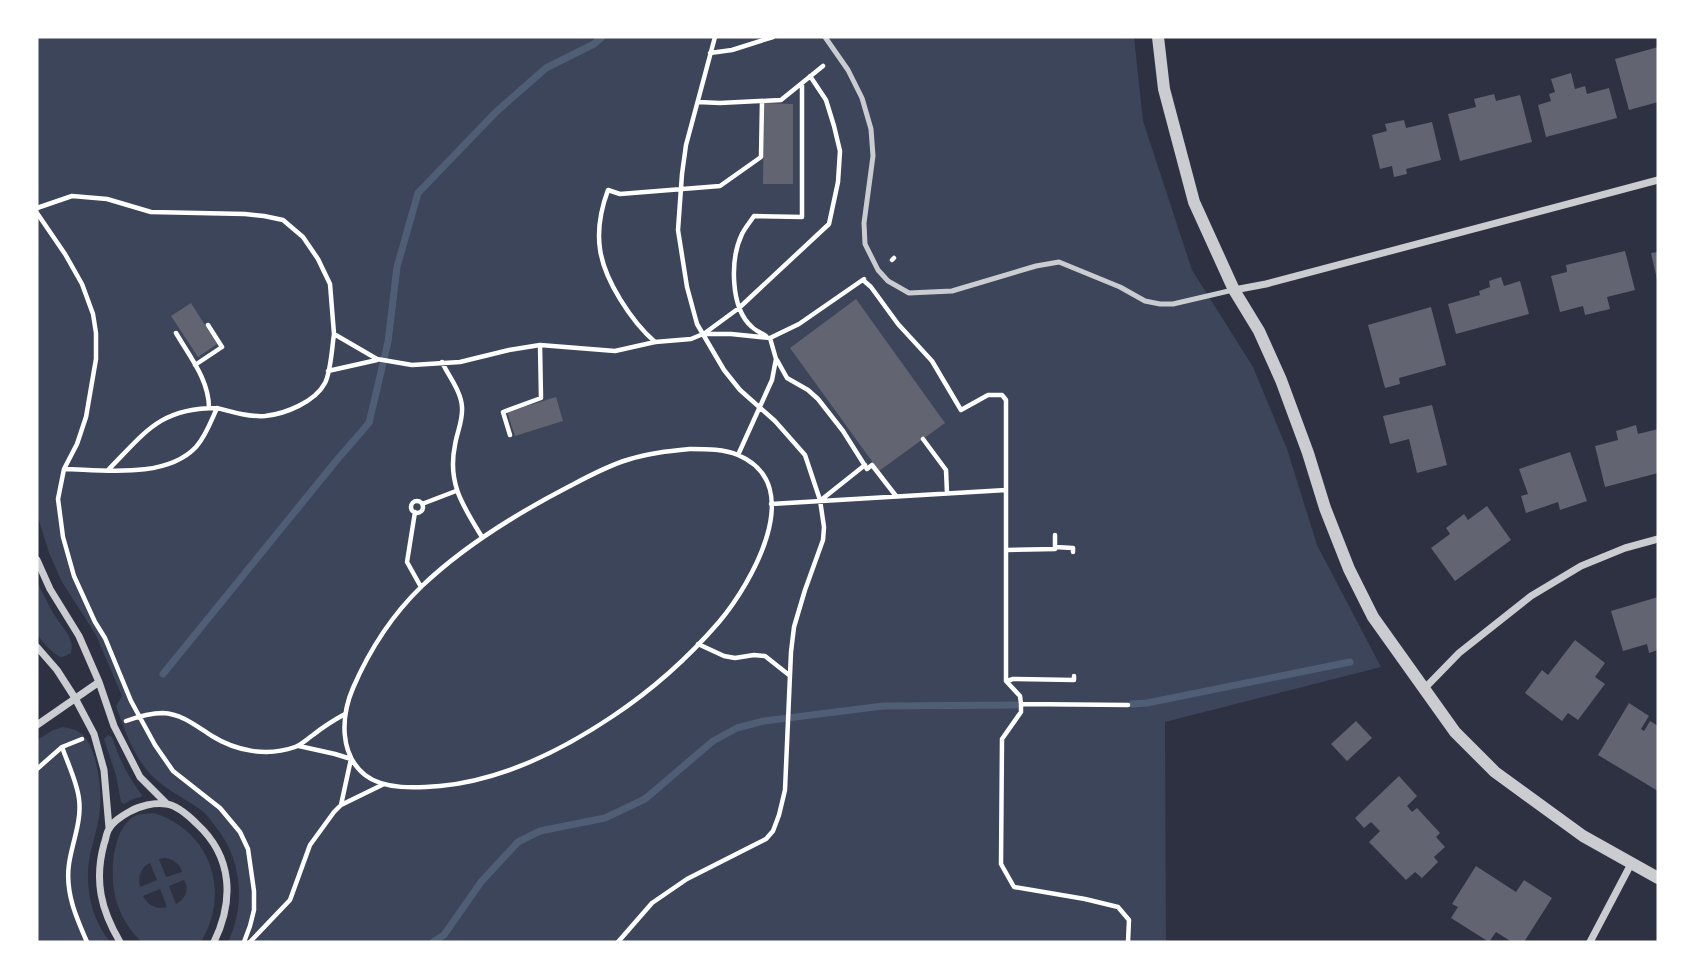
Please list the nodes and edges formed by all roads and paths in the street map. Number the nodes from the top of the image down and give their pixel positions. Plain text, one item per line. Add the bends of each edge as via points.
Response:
1 (715, 37) edge
2 (773, 37) edge
3 (825, 37) edge
4 (1158, 37) edge
5 (710, 53) junction
6 (823, 66) dead end
7 (810, 76) junction
8 (802, 83) junction
9 (762, 101) junction
10 (698, 102) junction
11 (1658, 180) edge
12 (681, 189) junction
13 (37, 208) edge
14 (37, 213) edge
15 (1234, 290) junction
16 (739, 308) junction
17 (208, 326) dead end
18 (176, 333) dead end
19 (334, 334) junction
20 (704, 334) junction
21 (770, 338) junction
22 (655, 342) junction
23 (540, 345) junction
24 (377, 359) junction
25 (776, 359) junction
26 (442, 362) junction
27 (195, 365) junction
28 (328, 371) junction
29 (209, 408) junction
30 (216, 408) junction
31 (760, 408) junction
32 (510, 435) dead end
33 (923, 439) dead end
34 (738, 455) junction
35 (865, 466) junction
36 (65, 469) junction
37 (108, 471) junction
38 (1006, 490) junction
39 (456, 491) junction
40 (947, 493) junction
41 (896, 496) junction
42 (820, 500) junction
43 (422, 504) junction
44 (771, 504) junction
45 (415, 512) junction
46 (1055, 535) dead end
47 (482, 537) junction
48 (1658, 539) edge
49 (1055, 547) junction
50 (1006, 550) junction
51 (1073, 552) dead end
52 (37, 560) edge
53 (421, 587) junction
54 (698, 644) junction
55 (37, 647) edge
56 (790, 675) junction
57 (1074, 676) dead end
58 (1006, 681) junction
59 (99, 682) junction
60 (1424, 689) junction
61 (75, 698) junction
62 (1021, 704) junction
63 (1128, 705) dead end
64 (345, 714) junction
65 (140, 716) junction
66 (37, 725) edge
67 (298, 746) junction
68 (351, 759) junction
69 (37, 769) edge
70 (385, 784) junction
71 (167, 804) junction
72 (341, 805) junction
73 (109, 828) junction
74 (1631, 864) junction
75 (1658, 878) edge
76 (87, 942) edge
77 (120, 942) edge
78 (214, 942) edge
79 (244, 942) edge
80 (250, 942) edge
81 (618, 942) edge
82 (1128, 942) edge
83 (1590, 942) edge

1 - 5 path
2 - 5 path
3 - 15 lane via 862,98 871,130 865,244 888,281 909,293 952,291 1059,262 1160,304
4 - 15 street via 1164,89 1194,202
5 - 10 path
6 - 7 path
7 - 8 path
7 - 16 path via 826,100 840,151 829,224
8 - 9 path via 781,100
8 - 16 path via 802,217 754,216 741,235 735,258
9 - 10 path
9 - 12 path via 761,157 720,186
10 - 12 path via 686,145
11 - 15 street
12 - 20 path via 681,257 697,324
12 - 22 path via 620,194 608,190 600,213 600,250 609,277 621,302
13 - 19 path via 72,196 107,199 151,212 245,214 283,220 303,237 330,284
14 - 36 path via 82,284 96,333 86,418
15 - 60 street via 1281,380 1349,569 1373,617
16 - 20 path
16 - 21 path via 751,327
17 - 27 path via 222,347
18 - 27 path
19 - 24 path
19 - 28 path
20 - 21 path
20 - 22 path
20 - 31 path via 724,370
21 - 25 path
21 - 38 path via 799,324 863,279 932,361 961,410 988,395 1002,395 1006,400
22 - 23 path via 615,351
23 - 26 path
23 - 32 path via 541,398 503,412
24 - 26 path via 412,365
24 - 28 path
25 - 31 path
25 - 35 path via 787,377 818,399
26 - 39 path via 462,406 452,461
27 - 29 path via 206,386
28 - 30 path via 325,383 296,408 265,416
29 - 30 path
29 - 37 path via 176,413 157,422
30 - 37 path via 196,447 181,459 163,466
31 - 34 path
31 - 42 path via 805,455
33 - 40 path via 946,470
34 - 44 path via 760,471
34 - 47 path via 691,449 626,460 526,508
35 - 41 path via 872,466
35 - 42 path
36 - 37 path
36 - 65 path via 58,499 74,576
38 - 40 path
38 - 50 path
39 - 43 path
39 - 47 path
40 - 41 path
41 - 42 path
42 - 44 path
42 - 56 path via 823,540 794,626
43 - 45 path via 421,511
43 - 45 path via 412,504
44 - 54 path via 771,523 756,565 719,622
45 - 53 path via 407,562
46 - 49 path
47 - 53 path
48 - 60 street via 1581,566 1531,596 1459,653
49 - 50 path
49 - 51 path via 1073,548
50 - 58 path
52 - 59 street
53 - 64 path via 373,649
54 - 56 path via 735,658 765,656
54 - 70 path via 615,715 530,762 478,781 430,787
55 - 61 street
56 - 81 path via 785,790 772,831 652,903
57 - 58 path via 1074,680
58 - 62 path via 1020,696
59 - 61 street
59 - 71 street via 114,726 140,777
60 - 74 street via 1455,732 1495,772 1583,836
61 - 66 street
61 - 73 street via 94,734 104,770
62 - 63 path
62 - 82 path via 1021,712 1002,739 1001,864 1014,887 1118,907 1129,920
64 - 67 path
64 - 68 path via 345,743
65 - 67 path via 163,713 186,719 243,750 265,752
65 - 79 path via 173,771 220,808 248,849 254,909
67 - 68 path
68 - 70 path via 365,775
68 - 72 path
69 - 76 path via 62,747 79,798 68,881
70 - 72 path
71 - 73 street via 137,807
71 - 78 street via 187,814 221,855 227,902
72 - 80 path via 310,845 290,900
73 - 77 street via 99,879 102,905
74 - 75 street
74 - 83 street

